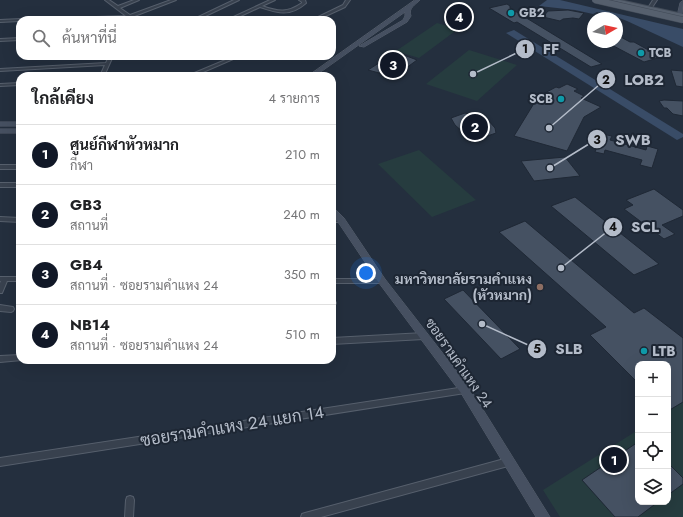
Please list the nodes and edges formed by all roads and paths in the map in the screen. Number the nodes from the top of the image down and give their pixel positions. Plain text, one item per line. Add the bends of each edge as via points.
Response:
1 (107, 0) edge
2 (137, 0) edge
3 (174, 0) edge
4 (237, 0) edge
5 (273, 0) edge
6 (301, 0) edge
7 (348, 0) edge
8 (418, 0) edge
9 (589, 0) edge
10 (595, 0) edge
11 (605, 0) edge
12 (615, 0) edge
13 (655, 0) edge
14 (683, 3) edge
15 (259, 6) junction
16 (409, 7) junction
17 (117, 8) junction
18 (650, 8) junction
19 (128, 16) edge
20 (132, 16) edge
21 (203, 16) edge
22 (238, 16) edge
23 (323, 16) edge
24 (681, 18) edge
25 (16, 20) edge
26 (0, 21) edge
27 (397, 25) junction
28 (370, 34) junction
29 (0, 40) edge
30 (16, 40) edge
31 (336, 59) edge
32 (108, 60) edge
33 (229, 60) edge
34 (334, 60) edge
35 (106, 64) junction
36 (0, 70) edge
37 (103, 72) edge
38 (201, 72) edge
39 (318, 72) edge
40 (319, 72) edge
41 (16, 84) edge
42 (0, 85) edge
43 (0, 124) edge
44 (16, 124) edge
45 (0, 131) edge
46 (16, 131) edge
47 (0, 167) edge
48 (16, 167) edge
49 (0, 185) edge
50 (16, 185) edge
51 (0, 220) edge
52 (16, 220) edge
53 (337, 220) edge
54 (3, 279) edge
55 (16, 279) edge
56 (336, 281) edge
57 (382, 281) junction
58 (0, 292) edge
59 (0, 308) edge
60 (11, 309) dead end
61 (424, 336) junction
62 (336, 341) edge
63 (16, 358) edge
64 (0, 359) edge
65 (464, 390) junction
66 (0, 462) edge
67 (508, 462) junction
68 (130, 500) dead end
69 (129, 517) edge
70 (305, 517) edge
71 (543, 517) edge

1 - 17 street
2 - 17 street
3 - 20 street
4 - 21 street
5 - 15 street
6 - 15 street via 304,1 301,6 284,13
7 - 23 street via 344,6
8 - 16 main road
9 - 24 main road
10 - 24 main road, bridge
11 - 24 main road, bridge
12 - 18 main road
13 - 18 street
14 - 24 main road
15 - 22 street
16 - 27 main road via 407,18
16 - 28 main road
17 - 19 street
18 - 24 main road
25 - 26 street
27 - 28 main road via 401,20 396,19
27 - 40 main road
28 - 31 main road
29 - 30 street
32 - 35 street
33 - 38 street
34 - 39 main road
35 - 36 street
35 - 37 street
41 - 42 street
43 - 44 main road
45 - 46 main road
47 - 48 street
49 - 50 street
51 - 52 street
53 - 57 main road, ซอยรามคำแหง 24
54 - 55 street
54 - 58 street
56 - 57 street
57 - 61 main road, ซอยรามคำแหง 24
59 - 60 street
61 - 62 street
61 - 65 main road, ซอยรามคำแหง 24
63 - 64 street
65 - 66 street, ซอยรามคำแหง 24 แยก 14
65 - 67 main road, ซอยรามคำแหง 24
67 - 70 street
67 - 71 main road, ซอยรามคำแหง 24
68 - 69 street

